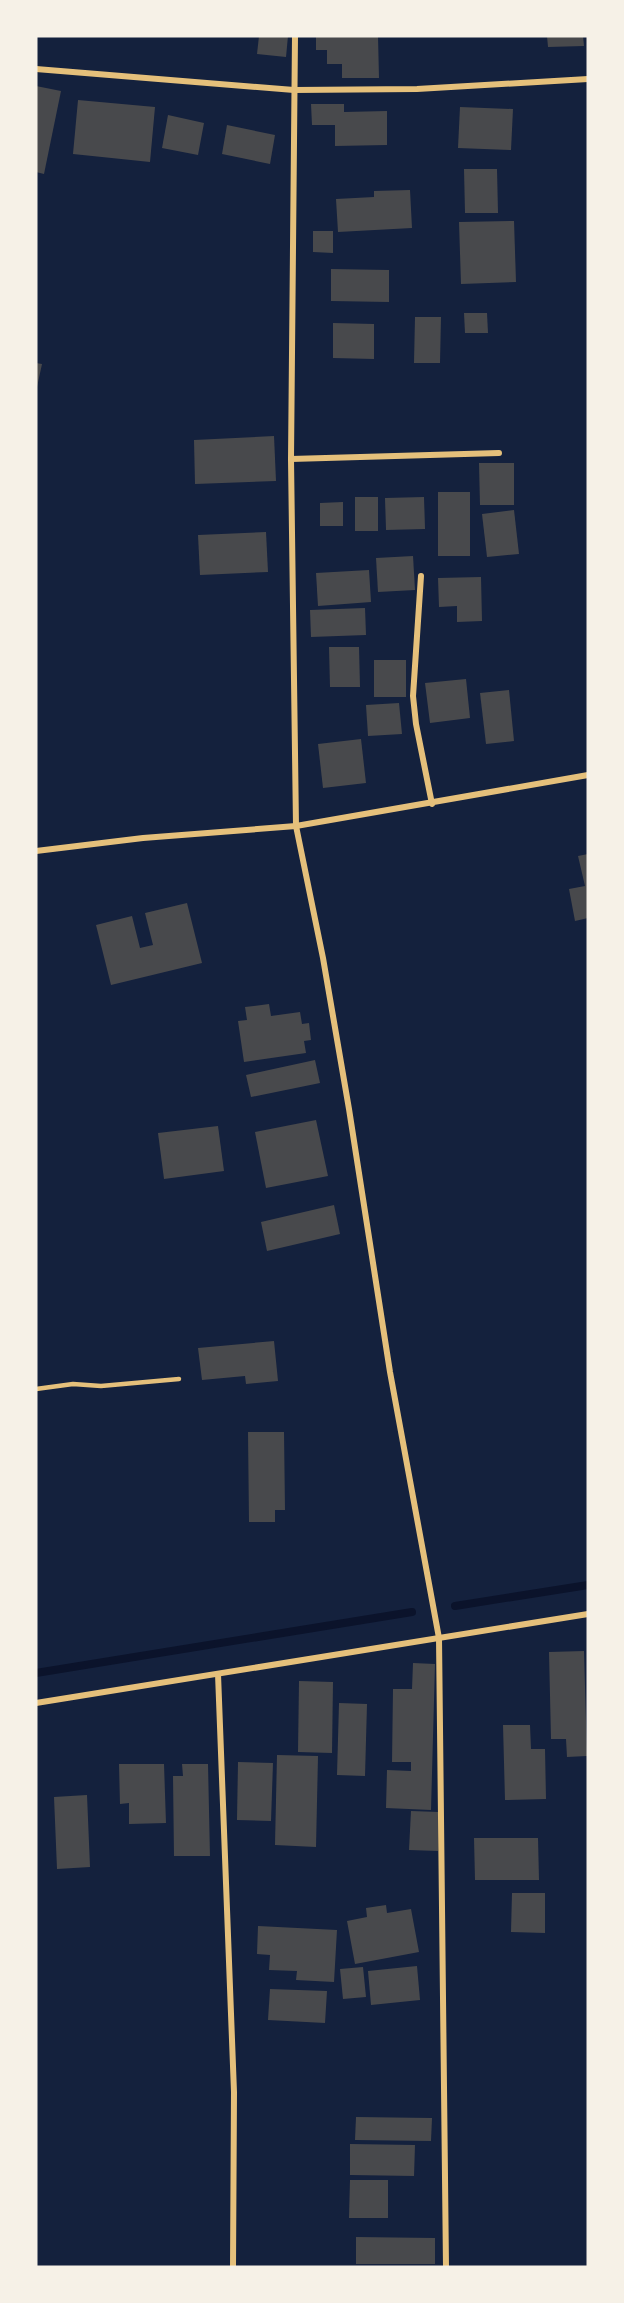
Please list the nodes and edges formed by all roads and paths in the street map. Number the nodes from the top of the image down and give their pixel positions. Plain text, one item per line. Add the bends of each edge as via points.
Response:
1 (295, 36) edge
2 (36, 69) edge
3 (588, 79) edge
4 (294, 90) junction
5 (499, 453) dead end
6 (291, 459) junction
7 (421, 576) dead end
8 (588, 775) edge
9 (432, 804) junction
10 (296, 826) junction
11 (36, 851) edge
12 (179, 1379) dead end
13 (36, 1389) edge
14 (588, 1614) edge
15 (439, 1638) junction
16 (218, 1674) junction
17 (36, 1703) edge
18 (233, 2267) edge
19 (446, 2267) edge

1 - 4 street
2 - 4 street
3 - 4 street via 417,89
4 - 6 street
5 - 6 street
6 - 10 street
7 - 9 street via 413,696
8 - 9 street
9 - 10 street
10 - 11 street
10 - 15 street via 325,970 390,1372
12 - 13 lane
14 - 15 street
15 - 16 street
15 - 19 street
16 - 17 street
16 - 18 street via 234,2092

